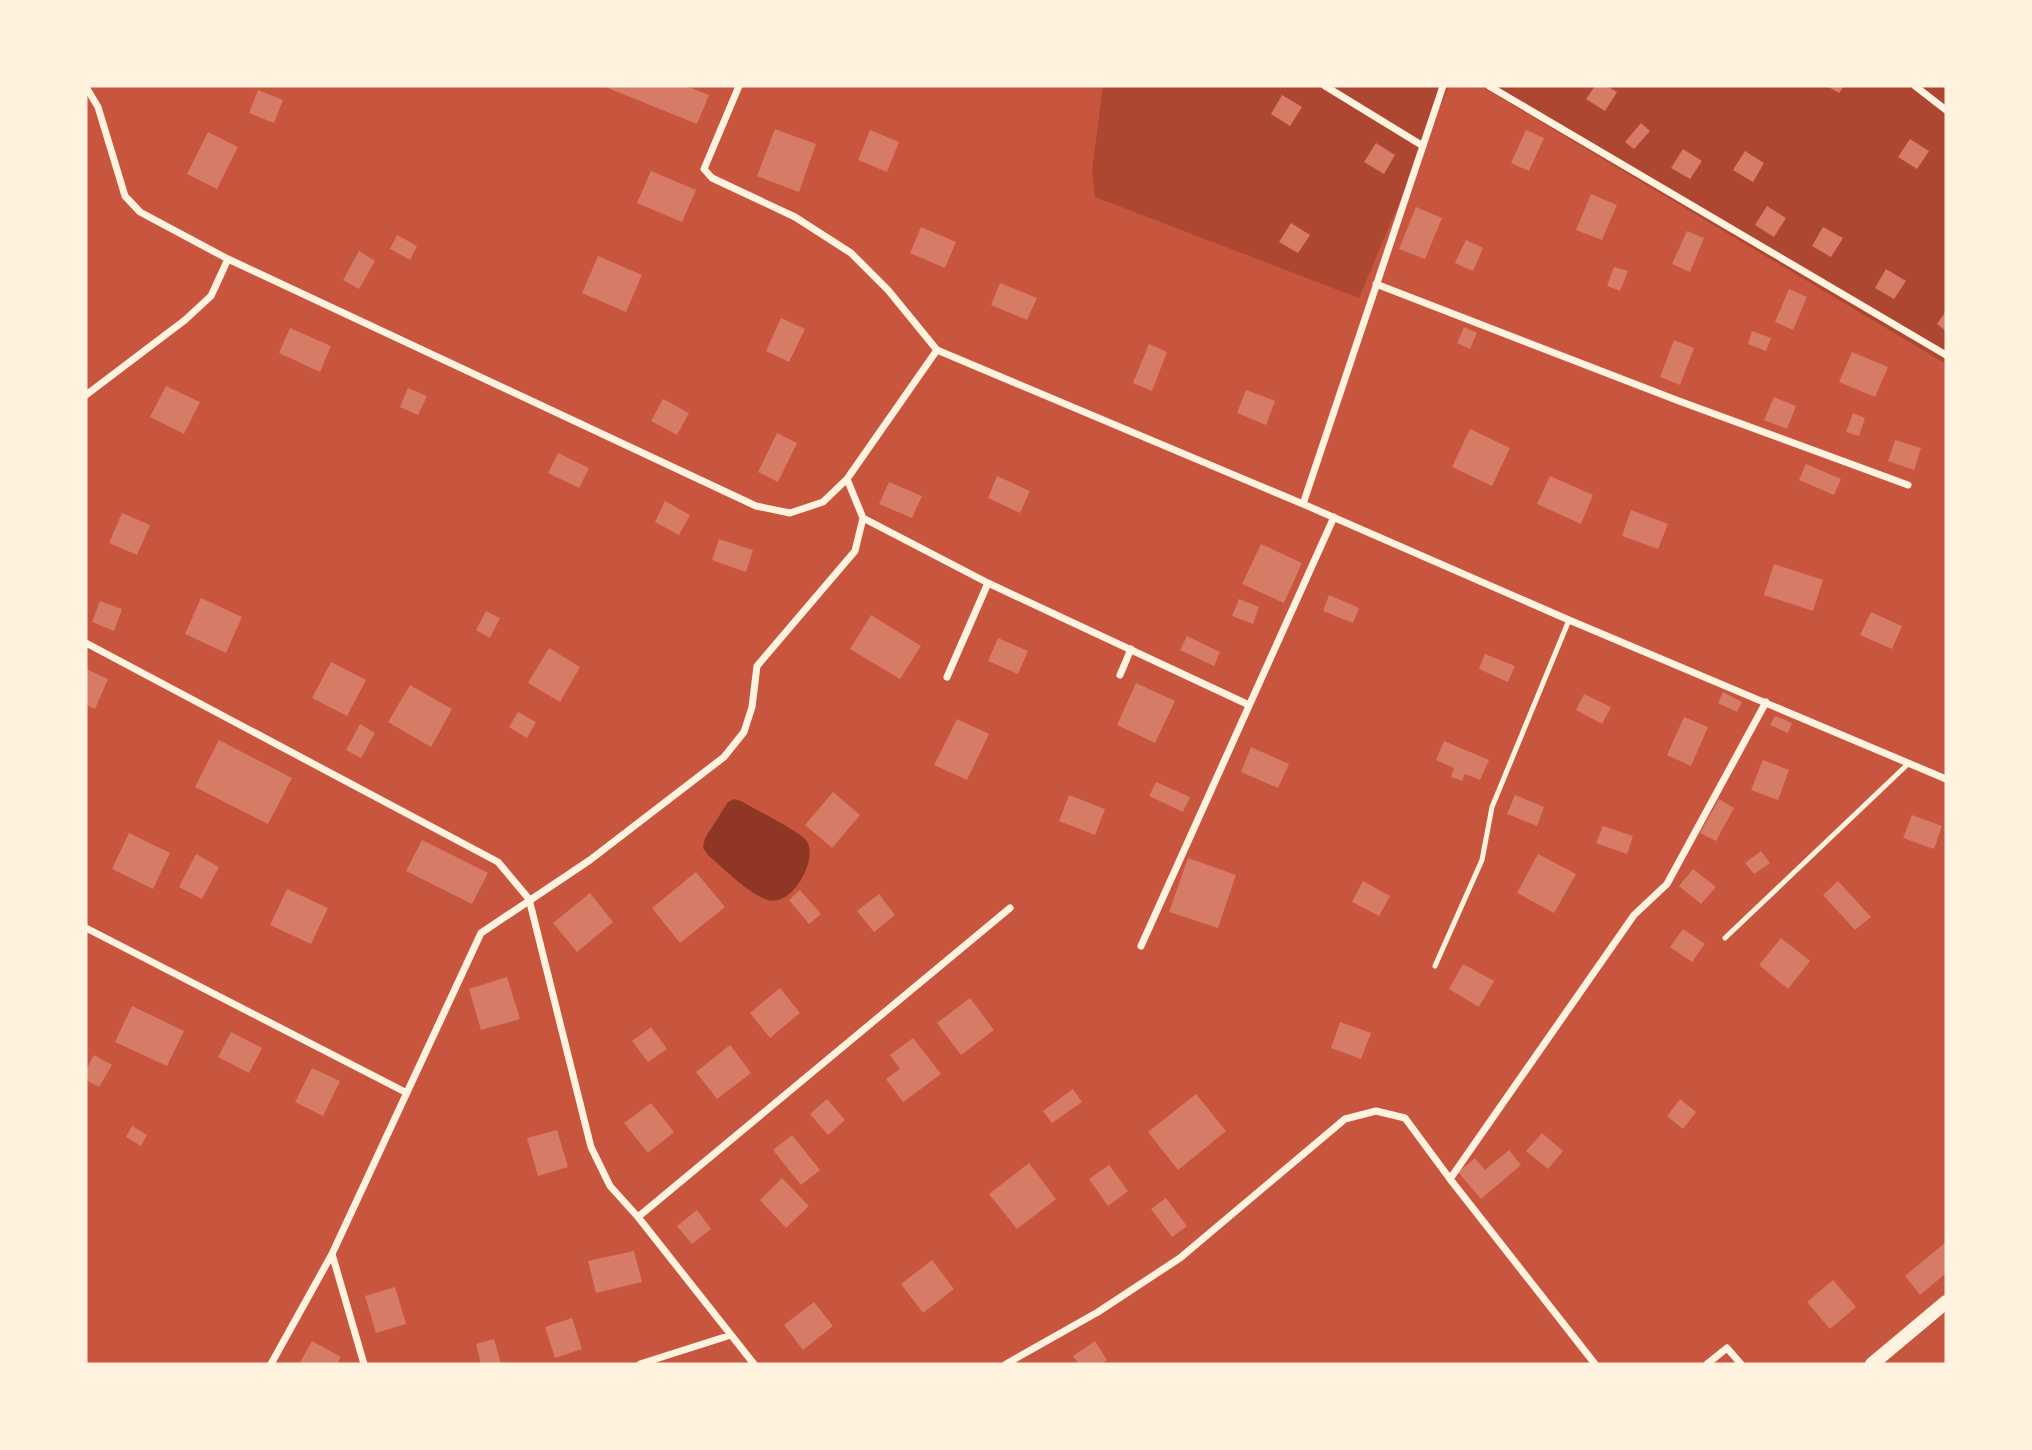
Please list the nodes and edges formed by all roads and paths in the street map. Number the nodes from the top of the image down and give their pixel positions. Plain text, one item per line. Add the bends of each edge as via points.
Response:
1 (740, 86) edge
2 (1325, 86) edge
3 (1443, 86) edge
4 (1489, 86) edge
5 (1915, 86) edge
6 (86, 87) edge
7 (1946, 110) edge
8 (1423, 146) junction
9 (228, 259) junction
10 (1376, 284) junction
11 (936, 351) junction
12 (1946, 355) edge
13 (86, 396) edge
14 (847, 479) junction
15 (1908, 485) dead end
16 (1303, 504) junction
17 (1334, 517) junction
18 (863, 518) junction
19 (988, 583) junction
20 (1569, 620) junction
21 (86, 643) edge
22 (1130, 649) junction
23 (1120, 675) dead end
24 (947, 677) dead end
25 (1766, 702) junction
26 (1249, 705) junction
27 (1909, 763) junction
28 (1946, 779) edge
29 (529, 900) junction
30 (1010, 908) dead end
31 (86, 929) edge
32 (1725, 938) dead end
33 (1141, 946) dead end
34 (1434, 966) dead end
35 (407, 1093) junction
36 (1450, 1179) junction
37 (638, 1217) junction
38 (332, 1254) junction
39 (1946, 1302) edge
40 (731, 1335) junction
41 (271, 1364) edge
42 (364, 1364) edge
43 (640, 1364) edge
44 (754, 1364) edge
45 (1006, 1364) edge
46 (1595, 1364) edge
47 (1707, 1364) edge
48 (1741, 1364) edge
49 (1872, 1364) edge

1 - 11 street via 704,169 712,178 795,217 850,253 888,290
2 - 8 street
3 - 8 street
4 - 12 street
5 - 7 street
6 - 9 street via 98,107 125,196 140,212
8 - 10 street
9 - 13 street via 211,296
9 - 14 street via 756,506 790,513 823,502
10 - 15 street
10 - 16 street
11 - 14 street
11 - 16 street
14 - 18 street
16 - 17 street
17 - 20 street
17 - 26 street
18 - 19 street
18 - 29 street via 855,551 757,666 744,732 724,757 590,860
19 - 22 street
19 - 24 street
20 - 25 street
20 - 34 lane via 1492,807 1482,860
21 - 29 street via 499,862
22 - 23 street
22 - 26 street
25 - 27 street
25 - 36 street via 1667,884 1634,915
26 - 33 street
27 - 28 street
27 - 32 lane
29 - 35 street via 481,933
29 - 37 street via 590,1147 610,1186
30 - 37 street
31 - 35 street
35 - 38 street
36 - 45 street via 1405,1118 1376,1111 1345,1119 1180,1258
36 - 46 street
37 - 40 street
38 - 41 street
38 - 42 street
39 - 49 main road
40 - 43 street
40 - 44 street
47 - 48 street via 1727,1348

